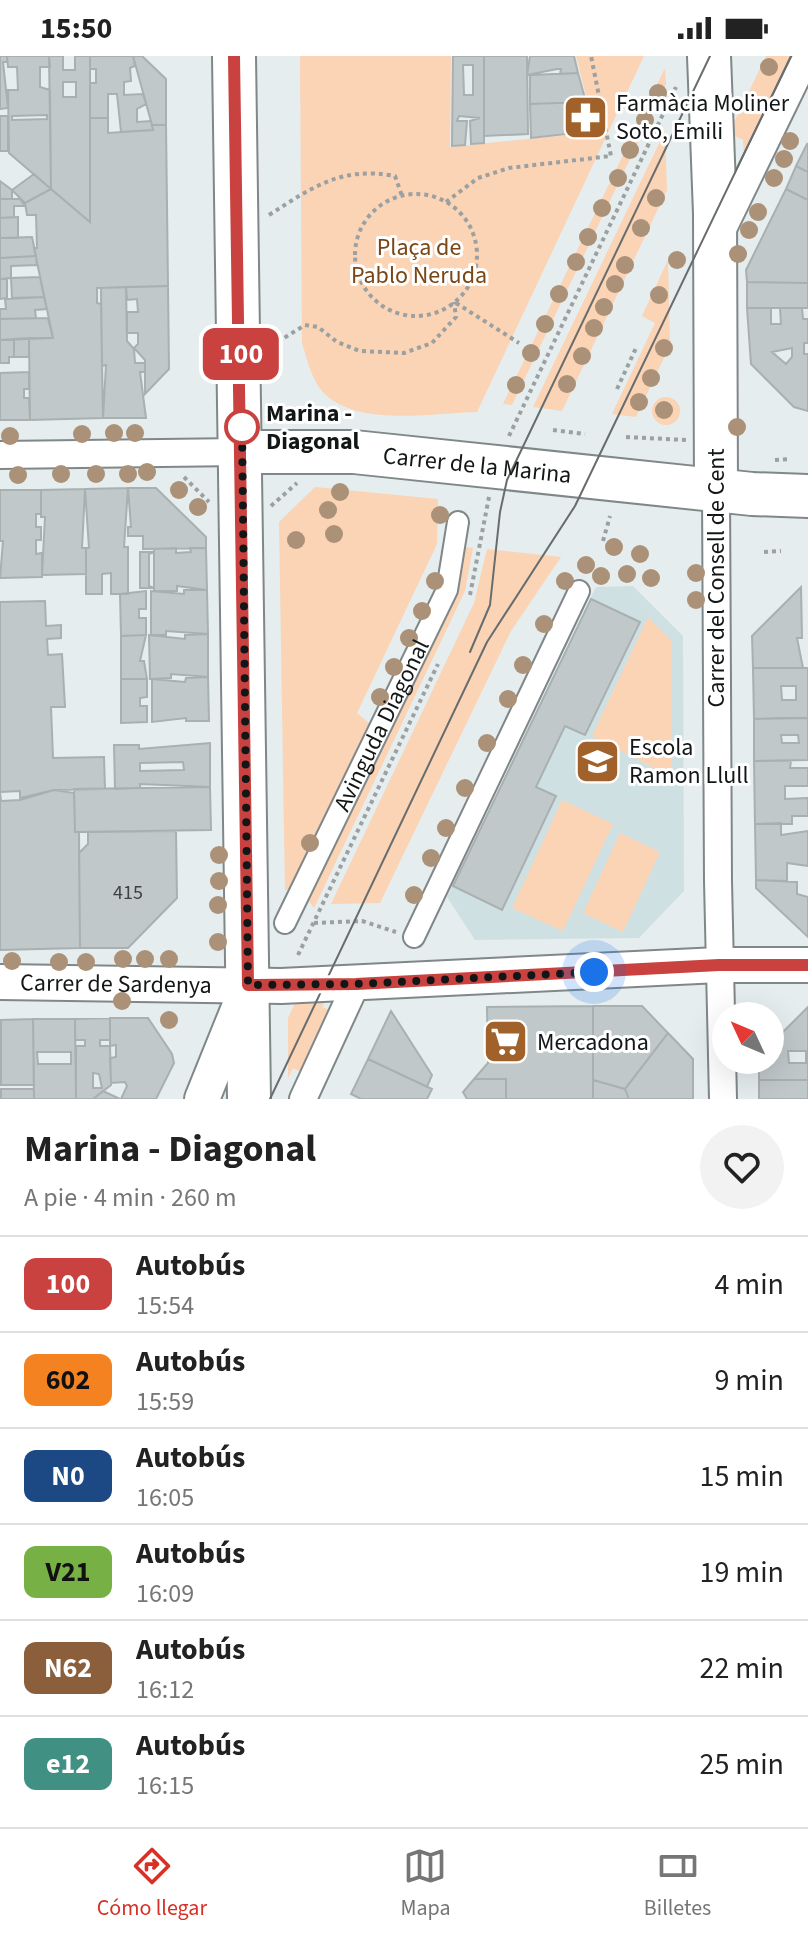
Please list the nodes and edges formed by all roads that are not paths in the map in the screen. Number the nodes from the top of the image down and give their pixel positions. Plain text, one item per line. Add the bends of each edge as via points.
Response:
1 (234, 56) edge
2 (807, 56) edge
3 (694, 69) edge
4 (715, 245) junction
5 (242, 452) junction
6 (0, 455) edge
7 (716, 490) junction
8 (808, 496) edge
9 (458, 522) dead end
10 (579, 591) dead end
11 (285, 923) road end
12 (414, 937) road end
13 (719, 965) junction
14 (808, 965) edge
15 (0, 982) edge
16 (356, 984) junction
17 (248, 985) junction
18 (202, 1099) edge
19 (249, 1099) edge
20 (303, 1099) edge
21 (723, 1099) edge

1 - 5 main road
2 - 4 street
3 - 4 main road, Carrer del Consell de Cent
4 - 7 main road, Carrer del Consell de Cent
5 - 6 street, Carrer de la Marina
5 - 7 main road, Carrer de la Marina via 354,452
5 - 17 main road
7 - 8 main road, Carrer de la Marina
7 - 13 street, Carrer del Consell de Cent
9 - 11 street, Avinguda Diagonal via 447,590
10 - 12 street
13 - 14 street, Carrer de Sardenya
13 - 16 street, Carrer de Sardenya
13 - 21 street, Carrer del Consell de Cent
15 - 17 street, Carrer de Sardenya
16 - 17 street, Carrer de Sardenya
16 - 20 street
17 - 18 street
17 - 19 main road

